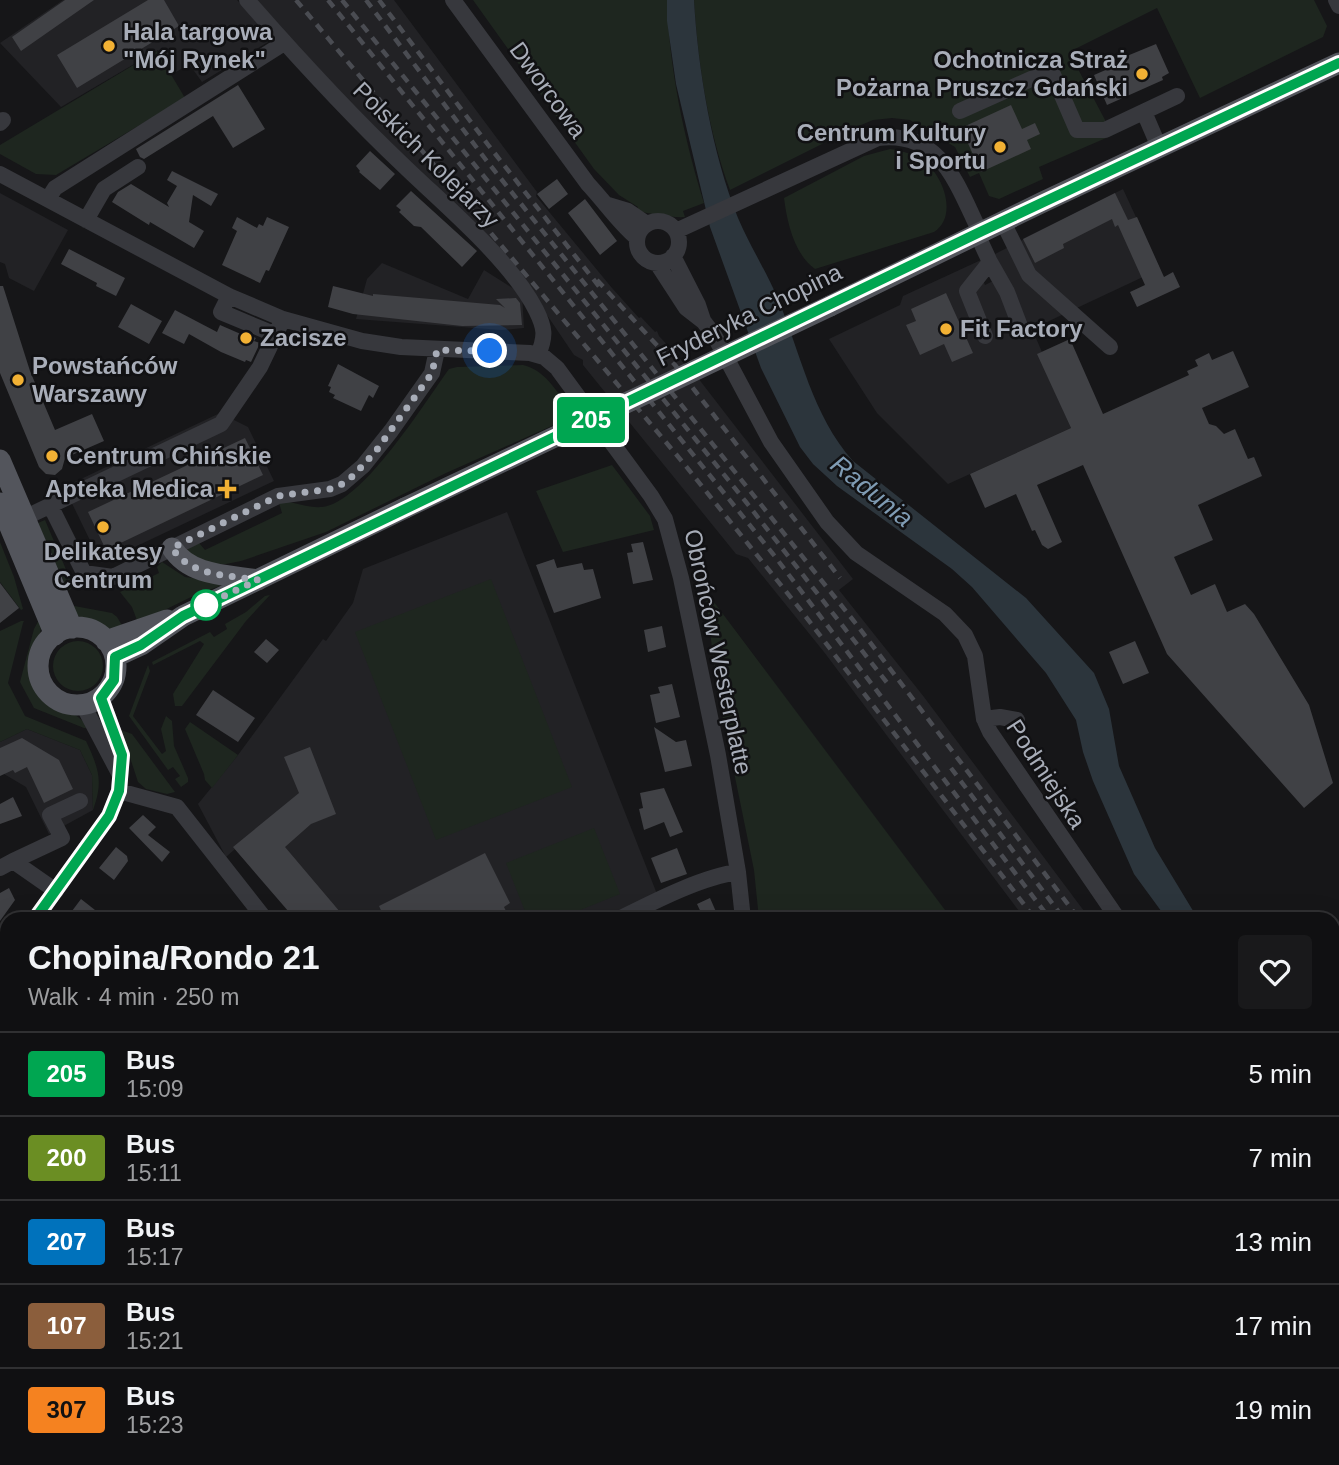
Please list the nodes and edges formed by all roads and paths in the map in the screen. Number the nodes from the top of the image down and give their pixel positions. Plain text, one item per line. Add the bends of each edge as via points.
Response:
1 (247, 0) edge
2 (453, 0) edge
3 (1336, 0) edge
4 (1339, 6) edge
5 (284, 43) junction
6 (1339, 63) edge
7 (1177, 96) dead end
8 (960, 111) dead end
9 (1144, 112) junction
10 (1159, 147) junction
11 (138, 167) dead end
12 (0, 174) edge
13 (48, 199) junction
14 (86, 220) junction
15 (1003, 222) junction
16 (642, 231) junction
17 (676, 232) junction
18 (979, 233) junction
19 (666, 260) junction
20 (990, 262) junction
21 (229, 296) junction
22 (283, 319) junction
23 (1020, 326) dead end
24 (275, 335) junction
25 (985, 336) dead end
26 (1110, 347) dead end
27 (437, 350) junction
28 (538, 355) junction
29 (0, 460) edge
30 (0, 503) edge
31 (50, 505) junction
32 (24, 518) junction
33 (172, 548) junction
34 (258, 580) junction
35 (64, 631) junction
36 (111, 649) junction
37 (92, 701) junction
38 (984, 719) junction
39 (1017, 720) dead end
40 (120, 784) junction
41 (80, 801) dead end
42 (7, 864) edge
43 (738, 872) junction
44 (56, 891) junction
45 (40, 912) edge
46 (260, 912) edge
47 (633, 912) edge
48 (742, 912) edge
49 (1113, 912) edge

1 - 5 street, Polskich Kolejarzy
2 - 16 street, Dworcowa via 588,184 608,205 628,211
3 - 4 street
5 - 13 street via 55,188
5 - 28 street, Polskich Kolejarzy via 523,289 543,328 545,339
6 - 10 main road, Fryderyka Chopina
7 - 9 street
8 - 9 street via 1051,70 1077,130 1105,131
9 - 10 street
10 - 15 main road, Fryderyka Chopina
11 - 14 street via 104,189
12 - 13 street
13 - 14 street
14 - 21 street
15 - 18 main road, Fryderyka Chopina
15 - 26 street via 1029,275
16 - 17 street via 660,221
16 - 19 street via 637,245 645,258
17 - 18 street via 878,138 904,137 938,156
17 - 19 street via 678,245
18 - 20 street
18 - 34 main road, Fryderyka Chopina, bridge
19 - 38 street, Podmiejska via 686,308 704,322 721,346 771,442 827,522 856,553 945,614 965,635 976,663
20 - 23 street
20 - 25 street via 967,291
21 - 22 street
21 - 24 street via 221,312
22 - 24 street
22 - 27 street via 380,344
24 - 31 street via 222,424
27 - 28 street
27 - 33 street via 432,373 353,476 330,489 278,496
28 - 43 street, Obrońców Westerplatte via 566,380 665,519 697,655
29 - 32 main road
30 - 35 main road
31 - 32 street
31 - 33 street via 84,573 113,577
32 - 35 main road
33 - 34 main road via 194,568
34 - 36 main road, Fryderyka Chopina via 183,616 141,645
35 - 36 main road via 91,630
35 - 37 main road via 47,642 39,661 42,682 63,703
36 - 37 main road via 114,680
37 - 40 street via 122,755
38 - 39 street
38 - 49 street, Podmiejska via 1002,753
40 - 44 street via 109,816
40 - 46 street via 177,807
41 - 42 street via 50,815 62,838
42 - 44 street
43 - 47 street
43 - 48 street, Obrońców Westerplatte
44 - 45 street

